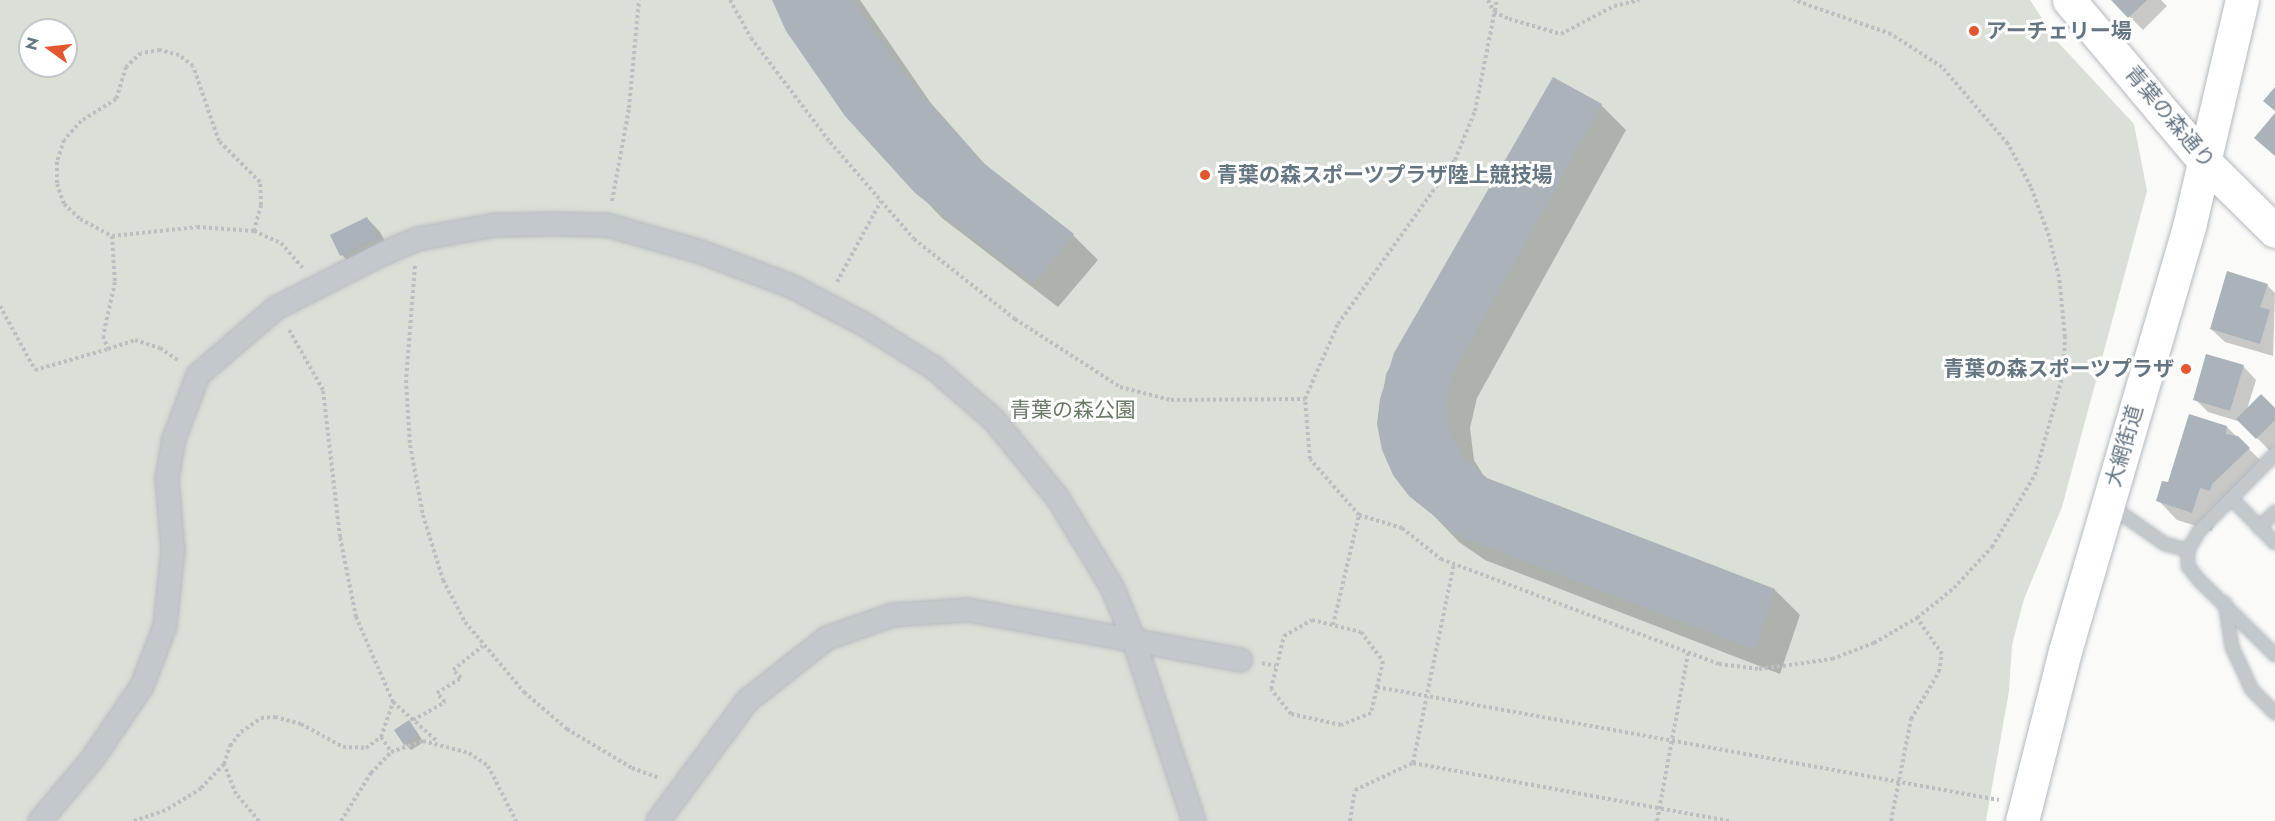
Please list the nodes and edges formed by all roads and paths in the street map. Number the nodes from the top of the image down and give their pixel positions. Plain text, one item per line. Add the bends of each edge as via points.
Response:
1 (639, 0) edge
2 (730, 0) edge
3 (1488, 0) edge
4 (1497, 0) edge
5 (1639, 0) edge
6 (1794, 0) edge
7 (2069, 0) edge
8 (2242, 0) edge
9 (1494, 12) junction
10 (2205, 162) junction
11 (881, 201) junction
12 (608, 225) junction
13 (254, 231) junction
14 (2275, 231) edge
15 (112, 236) junction
16 (417, 239) junction
17 (314, 286) junction
18 (825, 304) junction
19 (0, 306) edge
20 (276, 308) junction
21 (108, 349) junction
22 (198, 375) junction
23 (1305, 399) junction
24 (2275, 454) edge
25 (2231, 498) junction
26 (2107, 504) junction
27 (2275, 512) edge
28 (1359, 515) junction
29 (2259, 528) junction
30 (2275, 543) edge
31 (2188, 550) junction
32 (1454, 564) junction
33 (2225, 603) junction
34 (1917, 618) junction
35 (1333, 625) junction
36 (1133, 638) junction
37 (483, 646) junction
38 (1688, 653) junction
39 (2275, 655) edge
40 (1240, 660) dead end
41 (1377, 687) junction
42 (1427, 697) junction
43 (393, 702) junction
44 (2275, 712) edge
45 (413, 720) junction
46 (381, 737) junction
47 (1672, 741) junction
48 (440, 743) junction
49 (391, 752) junction
50 (1413, 763) junction
51 (224, 764) junction
52 (1899, 782) junction
53 (683, 785) junction
54 (1659, 808) junction
55 (2011, 811) edge
56 (40, 821) edge
57 (134, 821) edge
58 (259, 821) edge
59 (341, 821) edge
60 (516, 821) edge
61 (658, 821) edge
62 (1194, 821) edge
63 (1350, 821) edge
64 (1657, 821) edge
65 (1730, 821) edge
66 (1891, 821) edge

1 - 12 path via 629,108
2 - 11 path via 751,38 830,142
3 - 9 path
4 - 9 path
5 - 9 path via 1614,6 1561,34
6 - 34 path via 1891,34 1942,67 2008,144 2031,187 2060,278 2065,337 2063,375 2035,475 1992,547 1954,588
7 - 10 main road, 青葉の森通り
8 - 10 main road, 大網街道
9 - 23 path via 1475,111 1455,160 1338,324
10 - 14 main road, 青葉の森通り
10 - 26 main road, 大網街道
11 - 18 path
11 - 23 path via 914,239 1015,319 1120,387 1171,400
12 - 16 street via 496,225
12 - 18 street via 701,252 793,287
13 - 15 path via 197,227
13 - 15 path via 261,205 260,182 219,141 193,66 179,54 160,50 141,52 126,67 117,99 81,121 64,140 57,162 57,184 64,204 80,219
13 - 17 path via 281,243 298,259
15 - 21 path via 115,282 103,336
16 - 17 street
16 - 37 path via 406,380 410,445 423,516 443,580
17 - 20 street
18 - 36 street via 934,368 994,420 1057,497 1112,587
19 - 21 path via 35,370
20 - 22 street
20 - 43 path via 323,390 340,537 356,618
21 - 22 path via 135,340 160,348
22 - 56 street via 174,439 167,478 172,551 165,626 142,686 93,758
23 - 28 path via 1310,459
24 - 25 lane
25 - 29 lane
25 - 31 lane via 2199,531
26 - 31 lane via 2165,544
26 - 55 main road, 大網街道
27 - 29 lane
28 - 32 path via 1402,528 1441,559
28 - 35 path
29 - 30 lane
31 - 33 lane via 2188,566
32 - 38 path
32 - 42 path
33 - 39 lane
33 - 44 lane via 2232,647 2252,690
34 - 38 path via 1874,643 1832,659 1759,669 1719,664
34 - 52 path via 1942,654 1939,672 1911,718
35 - 41 path via 1361,632 1383,661
35 - 41 path via 1312,620 1284,636 1271,689 1291,714 1341,725 1371,713
36 - 40 street
36 - 53 street via 968,609 893,615 827,638 747,701
36 - 62 street
37 - 45 path via 453,670 460,678 438,693 446,702
37 - 53 path via 524,692 567,729 632,768
38 - 47 path
41 - 42 path
42 - 47 path
42 - 50 path
43 - 45 path
43 - 46 path
45 - 48 path
46 - 49 path
46 - 51 path via 366,748 343,747 301,724 261,718 230,746
47 - 52 path
47 - 54 path
48 - 49 path via 423,741
48 - 60 path via 469,753 488,766
49 - 59 path via 371,773
50 - 54 path
50 - 63 path via 1355,790
51 - 57 path via 201,788 168,808
51 - 58 path via 236,794
52 - 55 path
52 - 66 path
53 - 61 street
54 - 64 path
54 - 65 path

